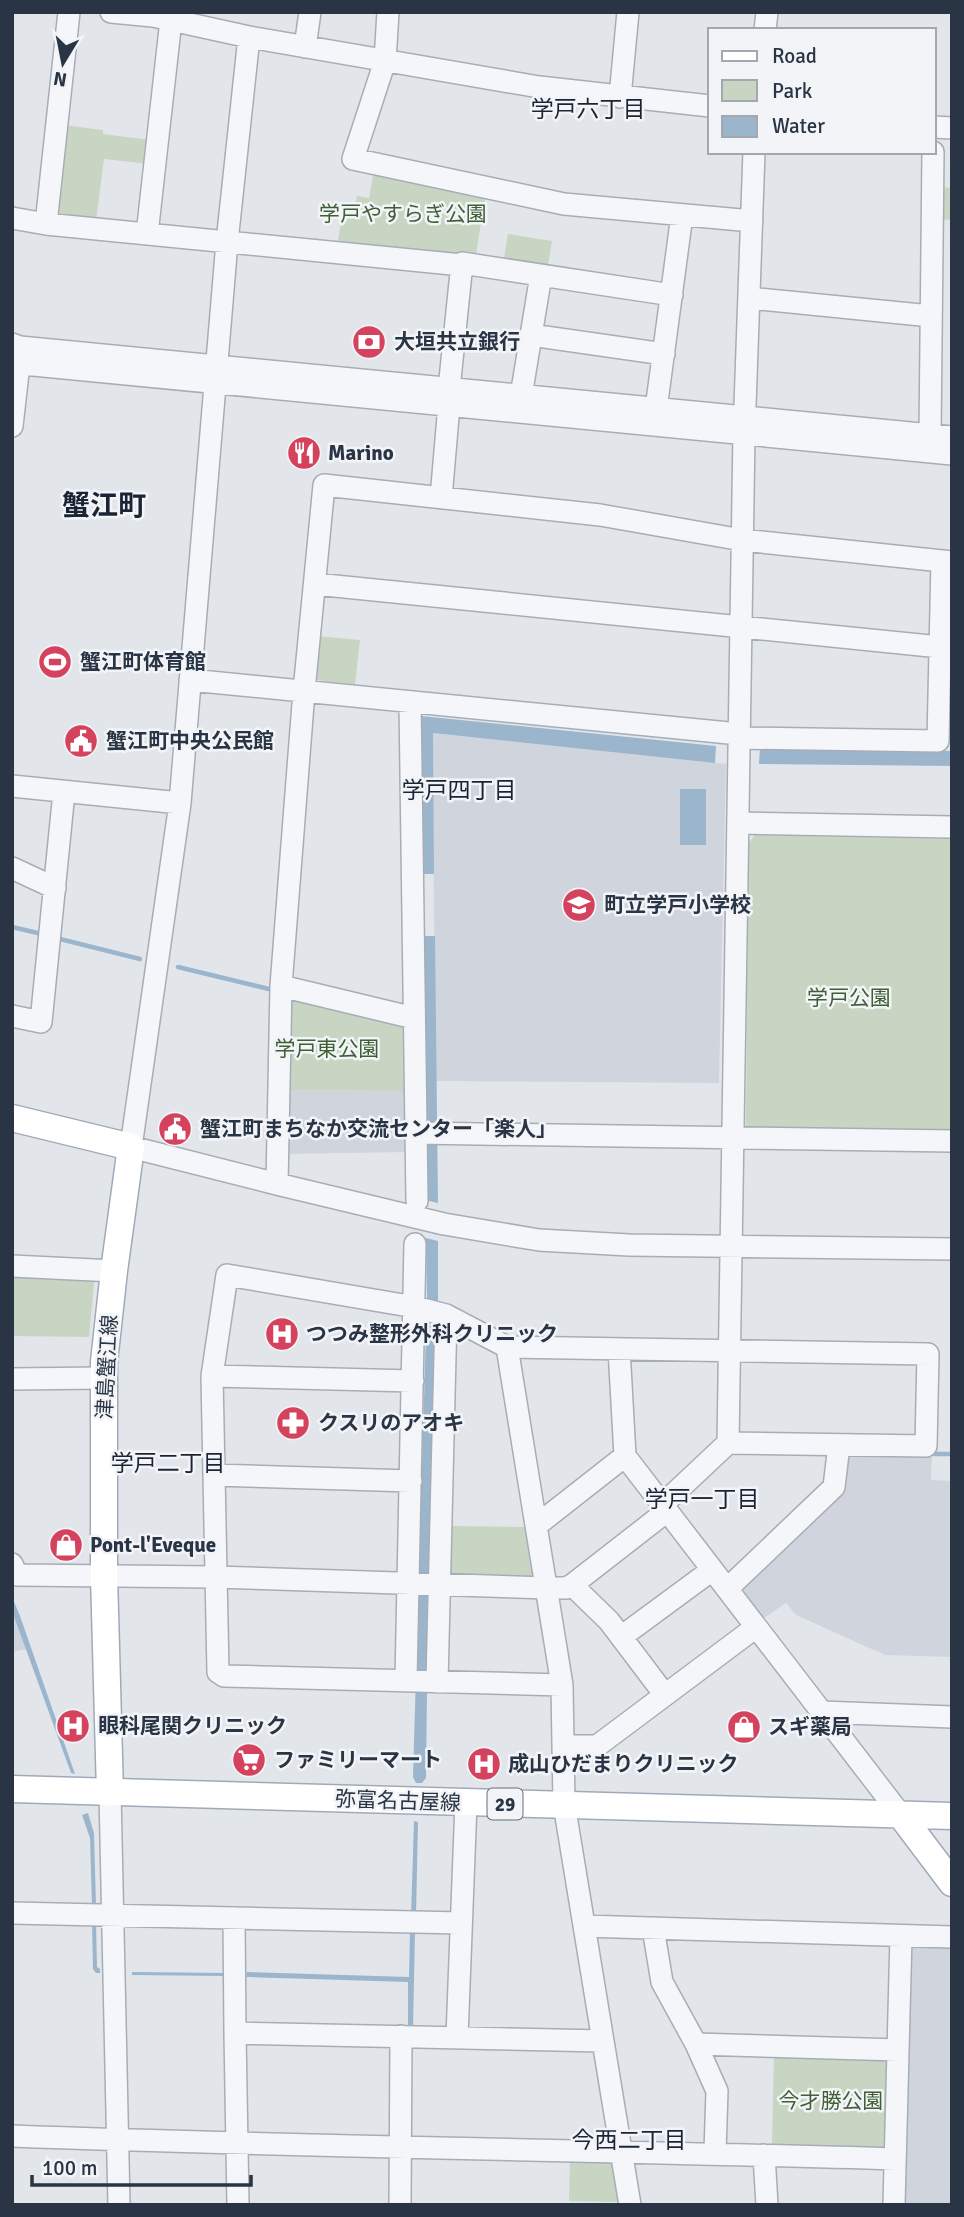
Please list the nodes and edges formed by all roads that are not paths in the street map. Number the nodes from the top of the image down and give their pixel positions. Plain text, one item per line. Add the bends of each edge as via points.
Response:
1 (69, 12) edge
2 (111, 12) edge
3 (310, 12) edge
4 (388, 12) edge
5 (628, 12) edge
6 (159, 16) edge
7 (250, 37) junction
8 (305, 47) junction
9 (386, 61) junction
10 (620, 97) junction
11 (708, 106) edge
12 (754, 154) edge
13 (933, 154) edge
14 (682, 215) junction
15 (12, 218) edge
16 (752, 221) junction
17 (46, 224) junction
18 (147, 234) junction
19 (227, 242) junction
20 (462, 265) junction
21 (541, 275) junction
22 (672, 295) junction
23 (749, 298) junction
24 (931, 316) junction
25 (531, 335) junction
26 (664, 354) junction
27 (17, 357) edge
28 (215, 374) junction
29 (521, 396) junction
30 (449, 397) junction
31 (656, 408) junction
32 (744, 425) junction
33 (12, 426) edge
34 (930, 435) junction
35 (952, 437) edge
36 (952, 454) edge
37 (441, 498) junction
38 (742, 540) junction
39 (947, 562) edge
40 (315, 584) junction
41 (741, 626) junction
42 (940, 647) junction
43 (190, 680) junction
44 (304, 691) junction
45 (410, 702) junction
46 (739, 736) junction
47 (12, 786) edge
48 (64, 792) junction
49 (180, 803) junction
50 (738, 823) junction
51 (952, 827) edge
52 (12, 868) edge
53 (55, 888) junction
54 (281, 986) junction
55 (12, 1016) edge
56 (414, 1018) junction
57 (12, 1118) edge
58 (426, 1133) junction
59 (733, 1138) junction
60 (952, 1141) edge
61 (131, 1147) junction
62 (276, 1184) junction
63 (417, 1201) dead end
64 (415, 1244) dead end
65 (731, 1245) junction
66 (952, 1249) edge
67 (12, 1266) edge
68 (114, 1270) junction
69 (431, 1311) junction
70 (507, 1347) junction
71 (619, 1349) junction
72 (729, 1350) junction
73 (212, 1376) junction
74 (12, 1378) edge
75 (104, 1378) junction
76 (413, 1381) junction
77 (728, 1443) junction
78 (839, 1445) junction
79 (625, 1456) junction
80 (214, 1475) junction
81 (411, 1481) junction
82 (665, 1508) junction
83 (537, 1525) junction
84 (12, 1564) edge
85 (712, 1570) junction
86 (104, 1575) junction
87 (215, 1577) junction
88 (424, 1585) junction
89 (572, 1585) junction
90 (547, 1588) junction
91 (727, 1589) junction
92 (756, 1627) junction
93 (621, 1637) junction
94 (422, 1681) junction
95 (562, 1685) junction
96 (665, 1695) junction
97 (822, 1712) junction
98 (952, 1717) edge
99 (564, 1746) junction
100 (12, 1789) edge
101 (110, 1793) junction
102 (466, 1803) junction
103 (564, 1804) junction
104 (900, 1814) junction
105 (952, 1816) edge
106 (952, 1882) edge
107 (12, 1913) edge
108 (113, 1914) junction
109 (234, 1918) junction
110 (461, 1923) junction
111 (584, 1926) junction
112 (653, 1928) junction
113 (901, 1936) junction
114 (952, 1937) edge
115 (235, 2033) junction
116 (401, 2036) junction
117 (457, 2037) junction
118 (603, 2041) junction
119 (696, 2044) junction
120 (898, 2050) junction
121 (12, 2136) edge
122 (118, 2140) junction
123 (236, 2142) junction
124 (399, 2147) junction
125 (621, 2152) junction
126 (715, 2152) junction
127 (765, 2155) junction
128 (895, 2159) junction
129 (119, 2205) edge
130 (238, 2205) edge
131 (400, 2205) edge
132 (630, 2205) edge
133 (767, 2205) edge
134 (894, 2205) edge

1 - 17 street
2 - 6 street
3 - 8 street
4 - 9 street
5 - 10 street
6 - 7 street
6 - 18 street
7 - 8 street
7 - 19 street
8 - 9 street
9 - 10 street
9 - 14 street via 353,159 564,204
10 - 11 street
12 - 16 street
13 - 24 street
14 - 16 street
14 - 22 street
15 - 17 street
16 - 23 street
17 - 18 street
18 - 19 street
19 - 20 street
19 - 28 street
20 - 21 street
20 - 30 street
21 - 22 street
21 - 25 street
22 - 26 street
23 - 24 street
23 - 32 street
24 - 34 street
25 - 26 street
25 - 29 street
26 - 31 street
27 - 28 street
27 - 33 street
28 - 30 street
28 - 43 street
29 - 30 street
29 - 31 street
30 - 32 street
30 - 37 street
31 - 32 street
32 - 34 street
32 - 36 street
32 - 38 street
34 - 35 street
37 - 38 street via 600,515
37 - 40 street via 324,485
38 - 39 street
38 - 41 street
39 - 42 street
40 - 41 street
40 - 44 street
41 - 42 street
41 - 46 street
42 - 46 street via 938,741
43 - 44 street
43 - 49 street
44 - 45 street
44 - 54 street
45 - 46 street
45 - 56 street
46 - 50 street
47 - 48 street
48 - 49 street
48 - 53 street
49 - 61 street
50 - 51 street
50 - 59 street
52 - 53 street
53 - 55 street via 41,1022
54 - 56 street
54 - 62 street
56 - 58 street
57 - 61 main road
58 - 59 street
58 - 63 street
59 - 60 street
59 - 65 street
61 - 62 street
61 - 68 main road, 津島蟹江線
62 - 65 street via 444,1224 539,1240
64 - 69 street
65 - 66 street
65 - 72 street
67 - 68 street
68 - 75 main road, 津島蟹江線
69 - 70 street
69 - 73 street via 227,1275
69 - 76 street
69 - 88 street
70 - 71 street
70 - 83 street
71 - 72 street
71 - 79 street
72 - 77 street
72 - 78 street via 928,1354 926,1446
73 - 76 street
73 - 80 street
74 - 75 street
75 - 86 main road, 津島蟹江線
76 - 81 street
77 - 78 street
77 - 82 street
78 - 91 street via 834,1488
79 - 82 street
79 - 83 street
80 - 81 street
80 - 87 street
81 - 88 street
82 - 85 street
82 - 89 street
83 - 90 street
84 - 86 street via 17,1575
85 - 91 street
85 - 93 street
86 - 87 street
86 - 101 main road, 津島蟹江線
87 - 88 street
87 - 94 street via 218,1672 224,1676
88 - 90 street
88 - 94 street
88 - 94 street
89 - 90 street
89 - 93 street
90 - 95 street
91 - 92 street
92 - 96 street
92 - 97 street
93 - 96 street
94 - 95 street
95 - 99 street
96 - 99 street via 597,1746
97 - 98 street
97 - 104 street
99 - 103 street
100 - 101 main road, 弥富名古屋線 / 29
101 - 102 main road, 弥富名古屋線 / 29
101 - 108 street
102 - 103 main road, 弥富名古屋線 / 29
102 - 110 street
103 - 104 main road, 弥富名古屋線 / 29
103 - 111 street
104 - 105 main road, 弥富名古屋線 / 29
104 - 106 main road
107 - 108 street
108 - 109 street
108 - 122 street
109 - 110 street
109 - 115 street
110 - 117 street
111 - 112 street
111 - 118 street
112 - 113 street
112 - 119 street via 662,1982
113 - 114 street
113 - 120 street
115 - 116 street
115 - 123 street
116 - 117 street
116 - 124 street
117 - 118 street
118 - 125 street
119 - 120 street
119 - 126 street via 717,2091
120 - 128 street
121 - 122 street
122 - 123 street
122 - 129 street
123 - 124 street
123 - 130 street
124 - 125 street
124 - 131 street
125 - 126 street
125 - 132 street
126 - 127 street
127 - 128 street
127 - 133 street
128 - 134 street

